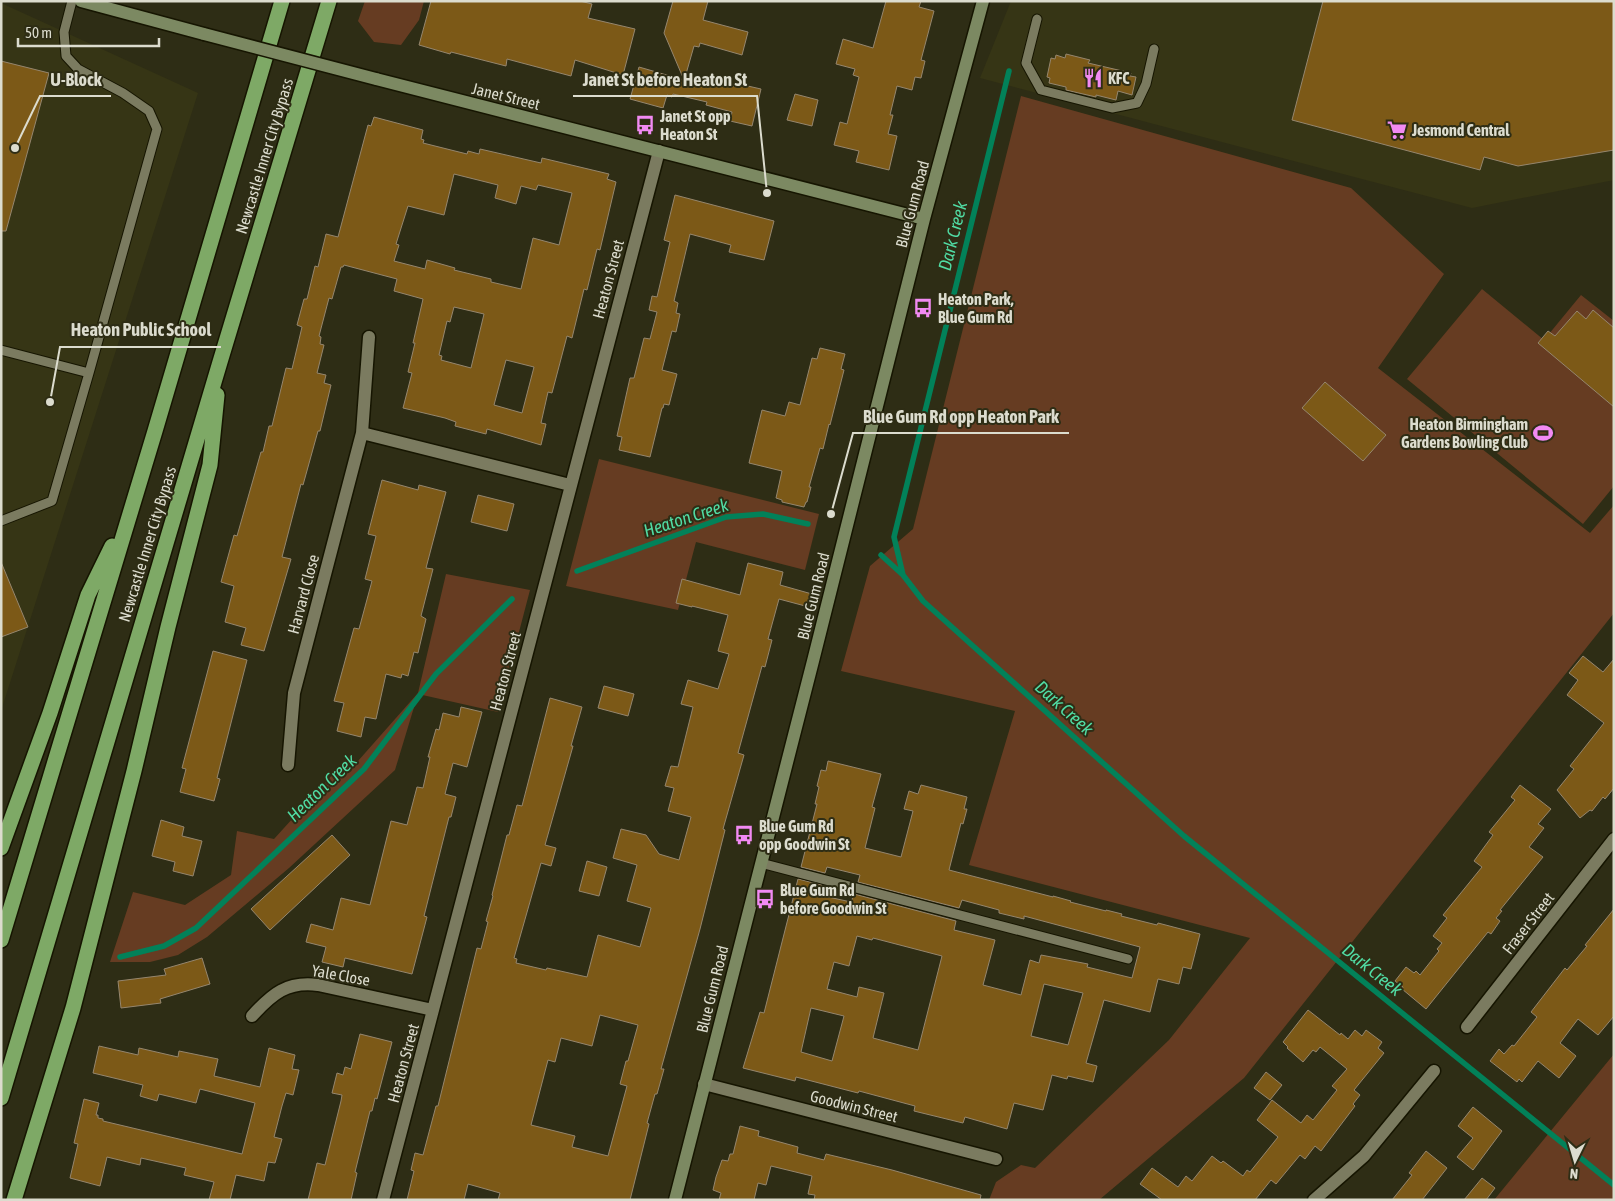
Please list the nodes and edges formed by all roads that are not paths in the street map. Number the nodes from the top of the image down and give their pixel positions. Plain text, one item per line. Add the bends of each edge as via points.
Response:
1 (72, 1) edge
2 (82, 1) edge
3 (282, 1) edge
4 (330, 1) edge
5 (983, 1) edge
6 (1037, 19) dead end
7 (1154, 49) dead end
8 (659, 151) junction
9 (924, 219) junction
10 (369, 337) dead end
11 (1, 350) edge
12 (220, 362) junction
13 (89, 373) junction
14 (362, 433) junction
15 (570, 485) junction
16 (132, 504) junction
17 (1, 521) edge
18 (288, 765) dead end
19 (1614, 838) edge
20 (1, 848) edge
21 (761, 862) junction
22 (1, 940) edge
23 (1128, 959) dead end
24 (434, 1010) junction
25 (252, 1016) dead end
26 (1467, 1027) dead end
27 (1434, 1071) dead end
28 (704, 1084) junction
29 (1, 1098) edge
30 (996, 1159) dead end
31 (14, 1200) edge
32 (383, 1200) edge
33 (675, 1200) edge
34 (1314, 1200) edge

1 - 13 lane via 64,32 66,56 78,68 149,111 157,129
2 - 8 main road, Janet Street, bridge
3 - 16 highway, Newcastle Inner City Bypass
4 - 12 highway, Newcastle Inner City Bypass
5 - 9 main road, Blue Gum Road
6 - 7 lane via 1026,63 1041,90 1112,108 1137,103 1146,84
8 - 9 main road, Janet Street
8 - 15 street, Heaton Street
9 - 21 main road, Blue Gum Road
10 - 14 street, Harvard Close
11 - 13 lane
12 - 29 highway, Newcastle Inner City Bypass
12 - 31 highway via 210,466 70,1017
13 - 17 lane via 52,501
14 - 15 street
14 - 18 street, Harvard Close via 294,693
15 - 24 street, Heaton Street
16 - 20 highway via 88,595
16 - 22 highway, Newcastle Inner City Bypass
19 - 26 street, Fraser Street
21 - 23 lane
21 - 28 main road, Blue Gum Road
24 - 25 street, Yale Close via 306,984 273,994
24 - 32 street, Heaton Street
27 - 34 street via 1364,1156
28 - 30 street, Goodwin Street
28 - 33 main road, Blue Gum Road

